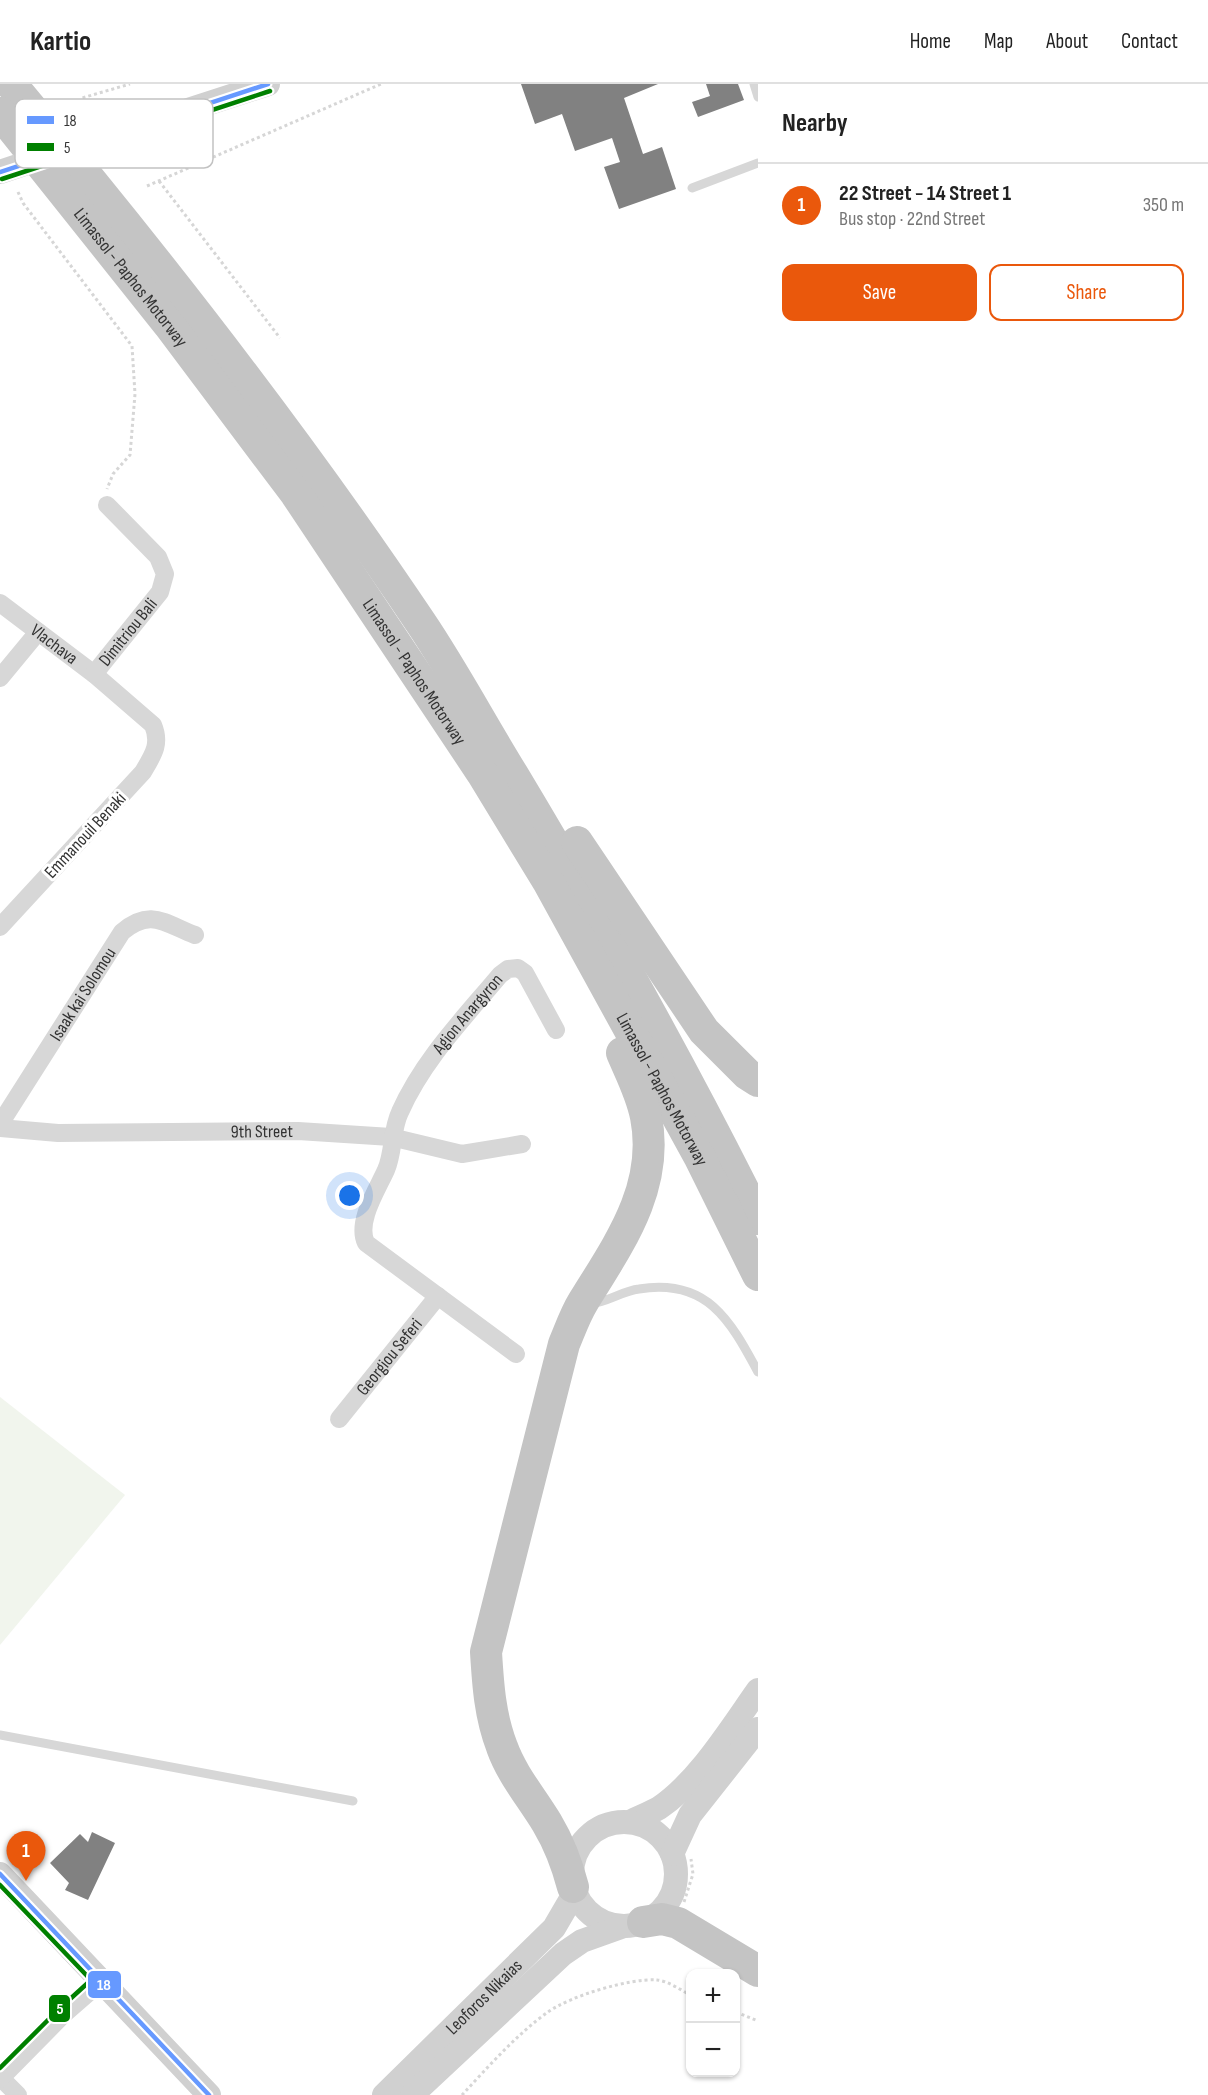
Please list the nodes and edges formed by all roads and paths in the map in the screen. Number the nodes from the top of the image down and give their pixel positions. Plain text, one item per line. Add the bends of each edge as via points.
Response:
1 (11, 84) edge
2 (130, 84) edge
3 (268, 84) edge
4 (381, 84) edge
5 (754, 84) edge
6 (758, 97) edge
7 (23, 99) edge
8 (82, 99) edge
9 (213, 102) edge
10 (0, 114) edge
11 (15, 133) edge
12 (213, 157) edge
13 (758, 163) edge
14 (15, 167) edge
15 (43, 168) edge
16 (80, 168) edge
17 (189, 168) edge
18 (0, 172) edge
19 (159, 181) junction
20 (147, 186) dead end
21 (692, 188) dead end
22 (18, 192) dead end
23 (280, 338) dead end
24 (106, 506) joint
25 (0, 603) edge
26 (423, 626) junction
27 (38, 632) junction
28 (404, 655) junction
29 (94, 674) junction
30 (0, 678) edge
31 (158, 737) joint
32 (0, 927) edge
33 (195, 935) dead end
34 (556, 1030) dead end
35 (754, 1085) edge
36 (0, 1126) edge
37 (391, 1137) junction
38 (522, 1144) dead end
39 (758, 1219) edge
40 (758, 1275) edge
41 (438, 1296) junction
42 (582, 1305) junction
43 (516, 1354) dead end
44 (758, 1372) edge
45 (339, 1419) dead end
46 (758, 1690) edge
47 (758, 1729) edge
48 (0, 1735) edge
49 (353, 1801) dead end
50 (630, 1822) junction
51 (681, 1855) junction
52 (0, 1874) edge
53 (574, 1890) junction
54 (683, 1904) dead end
55 (635, 1924) junction
56 (758, 1971) edge
57 (102, 1981) junction
58 (686, 1993) edge
59 (740, 2014) edge
60 (758, 2021) edge
61 (0, 2078) edge
62 (18, 2095) edge
63 (209, 2095) edge
64 (384, 2095) edge
65 (412, 2095) edge
66 (462, 2095) edge

1 - 7 highway, Limassol - Paphos Motorway
2 - 8 path
3 - 9 main road, bridge
4 - 12 path
5 - 6 lane
10 - 11 highway, Limassol - Paphos Motorway
13 - 21 lane
14 - 18 main road, bridge
15 - 28 highway, Limassol - Paphos Motorway via 296,494
16 - 26 highway, Limassol - Paphos Motorway via 197,311 321,478
17 - 19 path
19 - 20 path
19 - 23 path
22 - 24 path via 132,346 135,394 130,455 113,474
24 - 29 street, Dimitriou Bali via 158,557 165,574 160,592
25 - 27 street, Vlachava
26 - 35 highway via 509,739 704,1030
26 - 39 highway, Limassol - Paphos Motorway via 580,886 715,1131
27 - 29 street, Vlachava
27 - 30 street
28 - 40 highway, Limassol - Paphos Motorway via 549,883 699,1156
28 - 42 highway via 614,1037 646,1118 648,1151 639,1204
29 - 31 street, Vlachava via 153,725
31 - 32 street, Emmanouil Benaki via 156,750 143,772
33 - 36 street, Isaak kai Solomou via 150,918 135,921 122,932
34 - 37 street, Agion Anargyron via 525,973 518,968 508,969 437,1049 400,1112
36 - 37 street, 9th Street via 58,1132 298,1131
37 - 38 street, 9th Street via 462,1154
37 - 41 street via 389,1162 362,1234 366,1243
41 - 43 street
41 - 45 street, Georgiou Seferi
42 - 44 lane via 600,1303 636,1289 683,1291 703,1299 726,1316
42 - 53 highway via 564,1344 554,1380 486,1652 489,1704 502,1748 552,1832
46 - 50 main road via 719,1745 679,1791 659,1808
47 - 51 main road via 690,1815
48 - 49 lane
50 - 51 main road via 655,1833
50 - 53 main road via 602,1827 590,1834 574,1858
51 - 54 path via 693,1874
51 - 55 main road via 671,1894 657,1914
52 - 57 main road
53 - 55 main road via 595,1917 610,1924
53 - 64 main road, Leoforos Nikaias via 554,1928
55 - 56 highway via 662,1919 678,1923
55 - 65 main road, Leoforos Nikaias via 582,1941 563,1954
57 - 61 street
57 - 63 main road
58 - 66 path via 659,1980 636,1981 603,1988 549,2011
59 - 60 path
61 - 62 street

